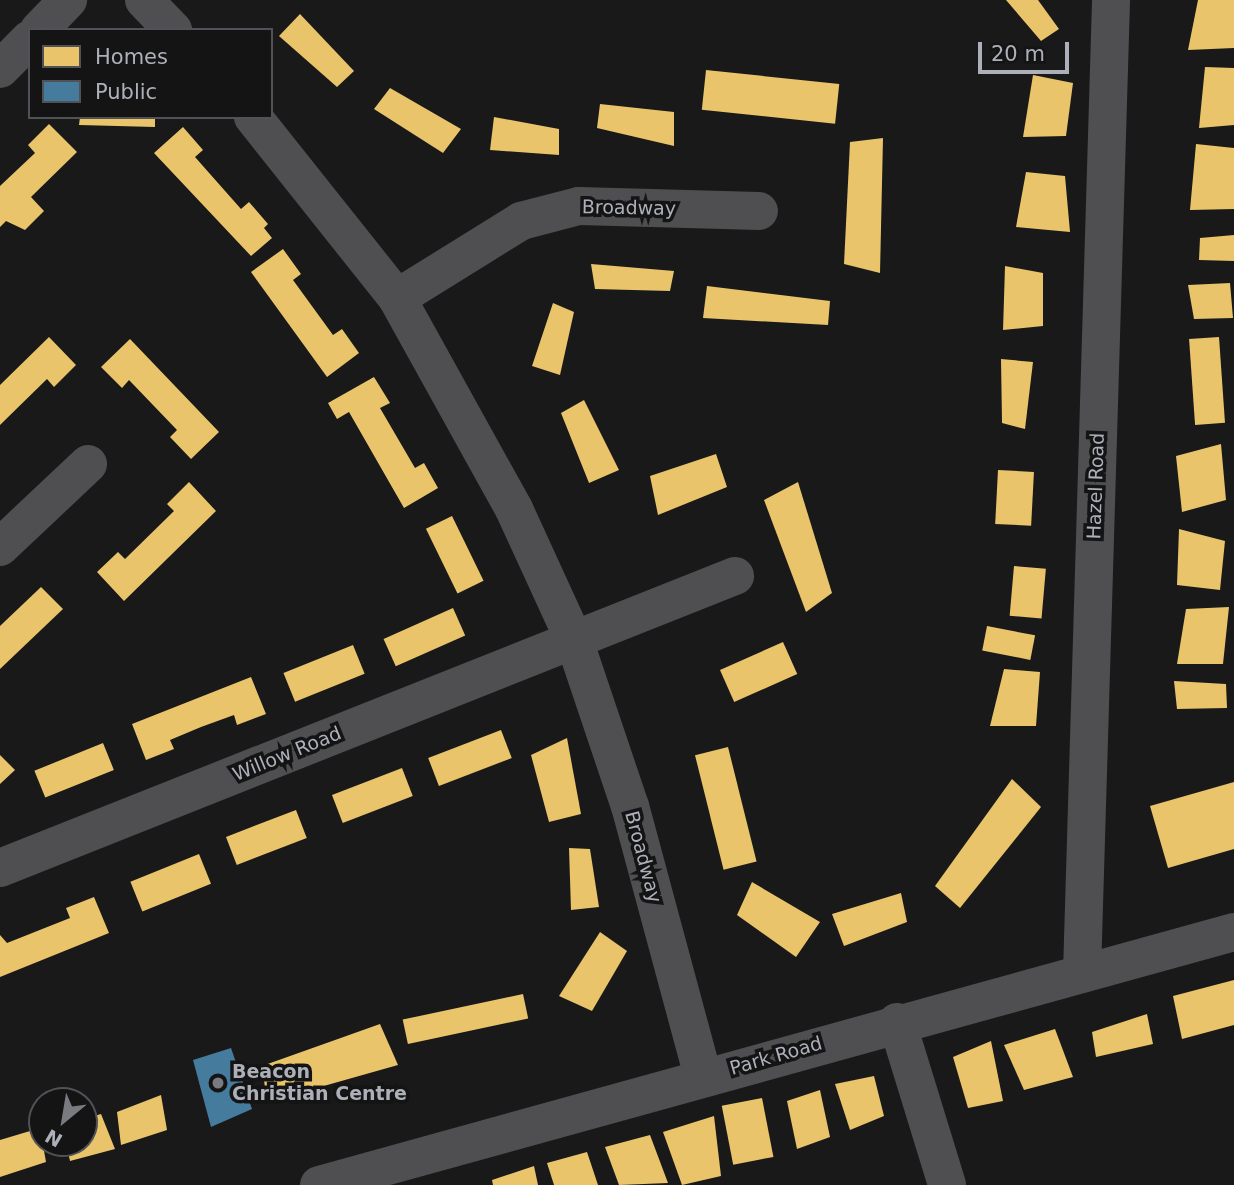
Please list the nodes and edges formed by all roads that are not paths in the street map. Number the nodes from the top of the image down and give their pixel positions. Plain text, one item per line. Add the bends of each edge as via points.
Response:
1 (68, 0) edge
2 (144, 0) edge
3 (1111, 0) edge
4 (41, 28) edge
5 (171, 28) edge
6 (28, 41) edge
7 (0, 69) edge
8 (255, 119) edge
9 (759, 211) dead end
10 (397, 298) junction
11 (88, 464) dead end
12 (0, 547) edge
13 (734, 576) dead end
14 (575, 640) junction
15 (0, 868) edge
16 (1234, 932) edge
17 (1082, 973) junction
18 (897, 1022) junction
19 (703, 1077) junction
20 (319, 1185) edge
21 (947, 1185) edge

1 - 4 street
2 - 5 street
3 - 17 street, Hazel Road
6 - 7 street
8 - 10 street, Broadway
9 - 10 street, Broadway via 579,206 522,221
10 - 14 street, Broadway via 467,417
11 - 12 street
13 - 14 street
14 - 15 street, Willow Road
14 - 19 street, Broadway via 629,806
16 - 17 street, Park Road
17 - 18 street, Park Road
18 - 19 street, Park Road
18 - 21 street
19 - 20 street, Park Road

